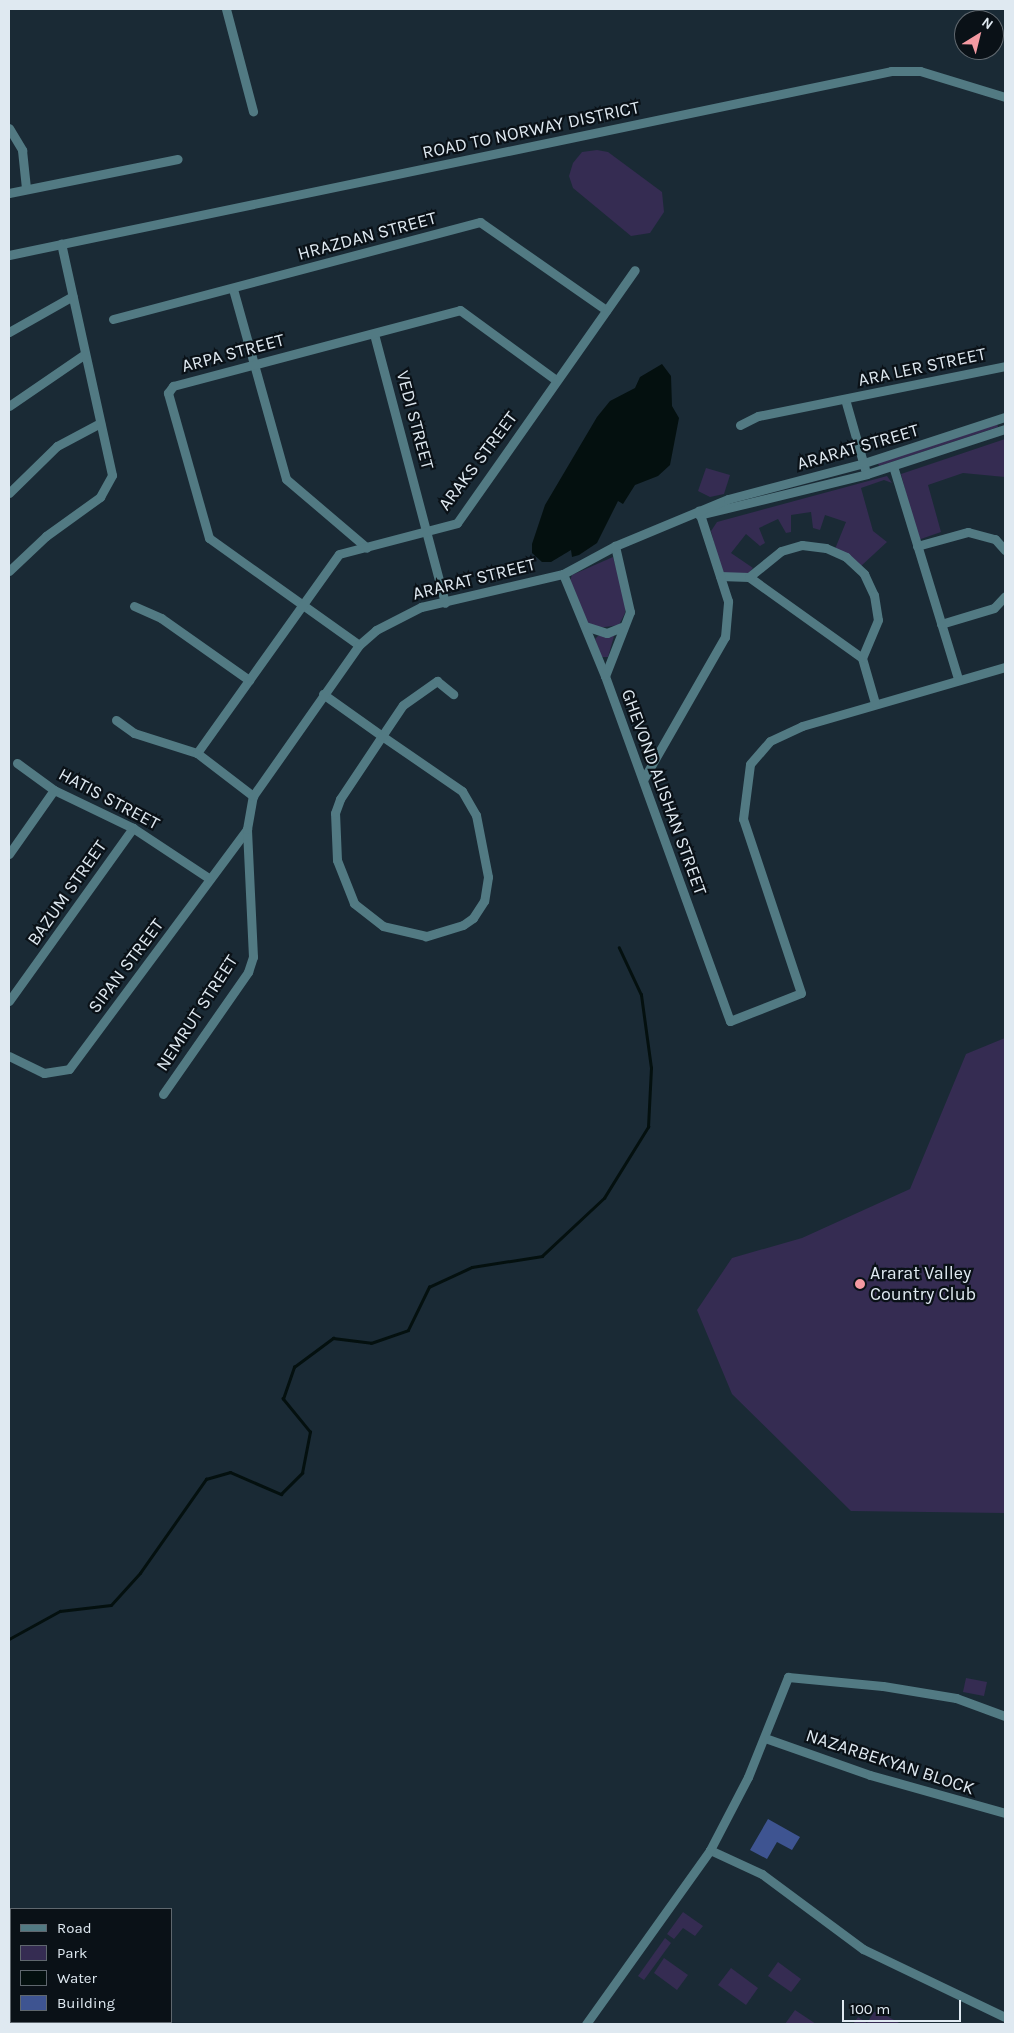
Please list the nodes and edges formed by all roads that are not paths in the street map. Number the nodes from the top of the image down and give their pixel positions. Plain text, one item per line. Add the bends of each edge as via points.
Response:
1 (226, 9) edge
2 (1005, 97) edge
3 (253, 111) dead end
4 (9, 128) edge
5 (178, 159) dead end
6 (26, 188) junction
7 (9, 192) edge
8 (61, 244) junction
9 (9, 255) edge
10 (635, 270) dead end
11 (233, 289) junction
12 (73, 296) junction
13 (606, 310) junction
14 (113, 319) dead end
15 (9, 332) edge
16 (374, 334) junction
17 (85, 354) junction
18 (253, 365) junction
19 (1005, 366) edge
20 (556, 380) junction
21 (845, 399) junction
22 (9, 406) edge
23 (1005, 417) edge
24 (100, 422) junction
25 (740, 425) dead end
26 (1005, 429) edge
27 (864, 463) junction
28 (893, 466) junction
29 (867, 474) junction
30 (9, 493) edge
31 (697, 513) junction
32 (428, 532) junction
33 (615, 546) junction
34 (917, 546) junction
35 (367, 548) junction
36 (1005, 550) edge
37 (9, 571) edge
38 (563, 574) junction
39 (720, 576) junction
40 (749, 577) junction
41 (1005, 596) edge
42 (445, 603) junction
43 (134, 606) dead end
44 (301, 606) junction
45 (941, 624) junction
46 (585, 626) junction
47 (624, 626) junction
48 (359, 646) junction
49 (862, 658) junction
50 (1005, 667) edge
51 (605, 676) junction
52 (958, 679) junction
53 (249, 680) junction
54 (323, 694) junction
55 (453, 694) dead end
56 (875, 703) junction
57 (116, 720) dead end
58 (382, 736) junction
59 (196, 753) junction
60 (17, 763) dead end
61 (643, 780) junction
62 (54, 790) junction
63 (253, 796) junction
64 (133, 828) junction
65 (247, 829) junction
66 (9, 852) edge
67 (210, 879) junction
68 (9, 1002) edge
69 (9, 1056) edge
70 (163, 1094) dead end
71 (1005, 1716) edge
72 (765, 1738) junction
73 (1005, 1813) edge
74 (710, 1850) junction
75 (1005, 2018) edge
76 (586, 2024) edge

1 - 3 street
2 - 8 street, ROAD TO NORWAY DISTRICT via 920,72 890,71
4 - 6 street via 22,150
5 - 6 street
6 - 7 street
8 - 9 street, ROAD TO NORWAY DISTRICT
8 - 12 street
10 - 13 street, ARAKS STREET
11 - 13 street, HRAZDAN STREET via 480,222
11 - 14 street, HRAZDAN STREET
11 - 18 street
12 - 15 street
12 - 17 street
13 - 20 street, ARAKS STREET
16 - 18 street, ARPA STREET
16 - 20 street, ARPA STREET via 460,310
16 - 32 street, VEDI STREET
17 - 22 street
17 - 24 street
18 - 35 street via 286,479
18 - 44 street, ARPA STREET via 173,386 168,393 209,538
19 - 21 street, ARA LER STREET
20 - 32 street, ARAKS STREET via 456,523
21 - 25 street, ARA LER STREET via 758,416
21 - 27 street, ARA LER STREET
23 - 27 street, ARARAT STREET
24 - 30 street via 57,446
24 - 37 street via 112,475 109,486
26 - 28 street, ARARAT STREET
27 - 29 street, ARA LER STREET
27 - 31 street, ARARAT STREET via 728,499
28 - 29 street, ARARAT STREET
28 - 34 street
29 - 31 street, ARARAT STREET
31 - 33 street, ARARAT STREET
31 - 39 street
32 - 35 street, ARAKS STREET
32 - 42 street, VEDI STREET
33 - 38 street, ARARAT STREET
33 - 47 street via 630,599 629,620
34 - 36 street via 968,532 995,539
34 - 45 street
35 - 44 street, ARAKS STREET via 339,554
38 - 42 street, ARARAT STREET
38 - 46 street, GHEVOND ALISHAN STREET
39 - 40 street
39 - 61 street via 728,601 724,637
40 - 49 street
40 - 49 street via 781,551 802,545 826,548 846,557 864,574 874,595 878,620
41 - 45 street via 994,608
42 - 48 street, ARARAT STREET via 397,616
43 - 53 street via 161,618
44 - 48 street, ARPA STREET
44 - 53 street, ARAKS STREET
45 - 52 street
46 - 47 street via 607,634
46 - 51 street, GHEVOND ALISHAN STREET
47 - 51 street
48 - 54 street, ARARAT STREET
49 - 56 street
50 - 52 street
51 - 61 street, GHEVOND ALISHAN STREET
52 - 56 street
53 - 59 street, ARAKS STREET
54 - 58 street
54 - 63 street, ARARAT STREET
55 - 58 street via 437,681 403,705
56 - 61 street, GHEVOND ALISHAN STREET via 802,726 770,741 750,764 742,819 801,993 730,1021
57 - 59 street via 134,733
58 - 58 street via 462,791 481,829 488,877 484,901 474,918 439,935 410,935 374,922 354,902 340,870 335,812
59 - 63 street
60 - 62 street, HATIS STREET
62 - 64 street, HATIS STREET
62 - 66 street
63 - 65 street, ARARAT STREET
64 - 67 street, HATIS STREET
64 - 68 street, BAZUM STREET
65 - 67 street, SIPAN STREET
65 - 70 street, NEMRUT STREET via 253,957 248,972
67 - 69 street, SIPAN STREET via 69,1069 44,1073
71 - 72 street via 956,1698 788,1677
72 - 73 street, NAZARBEKYAN BLOCK via 870,1776
72 - 74 street
74 - 75 street via 762,1874 863,1949
74 - 76 street

